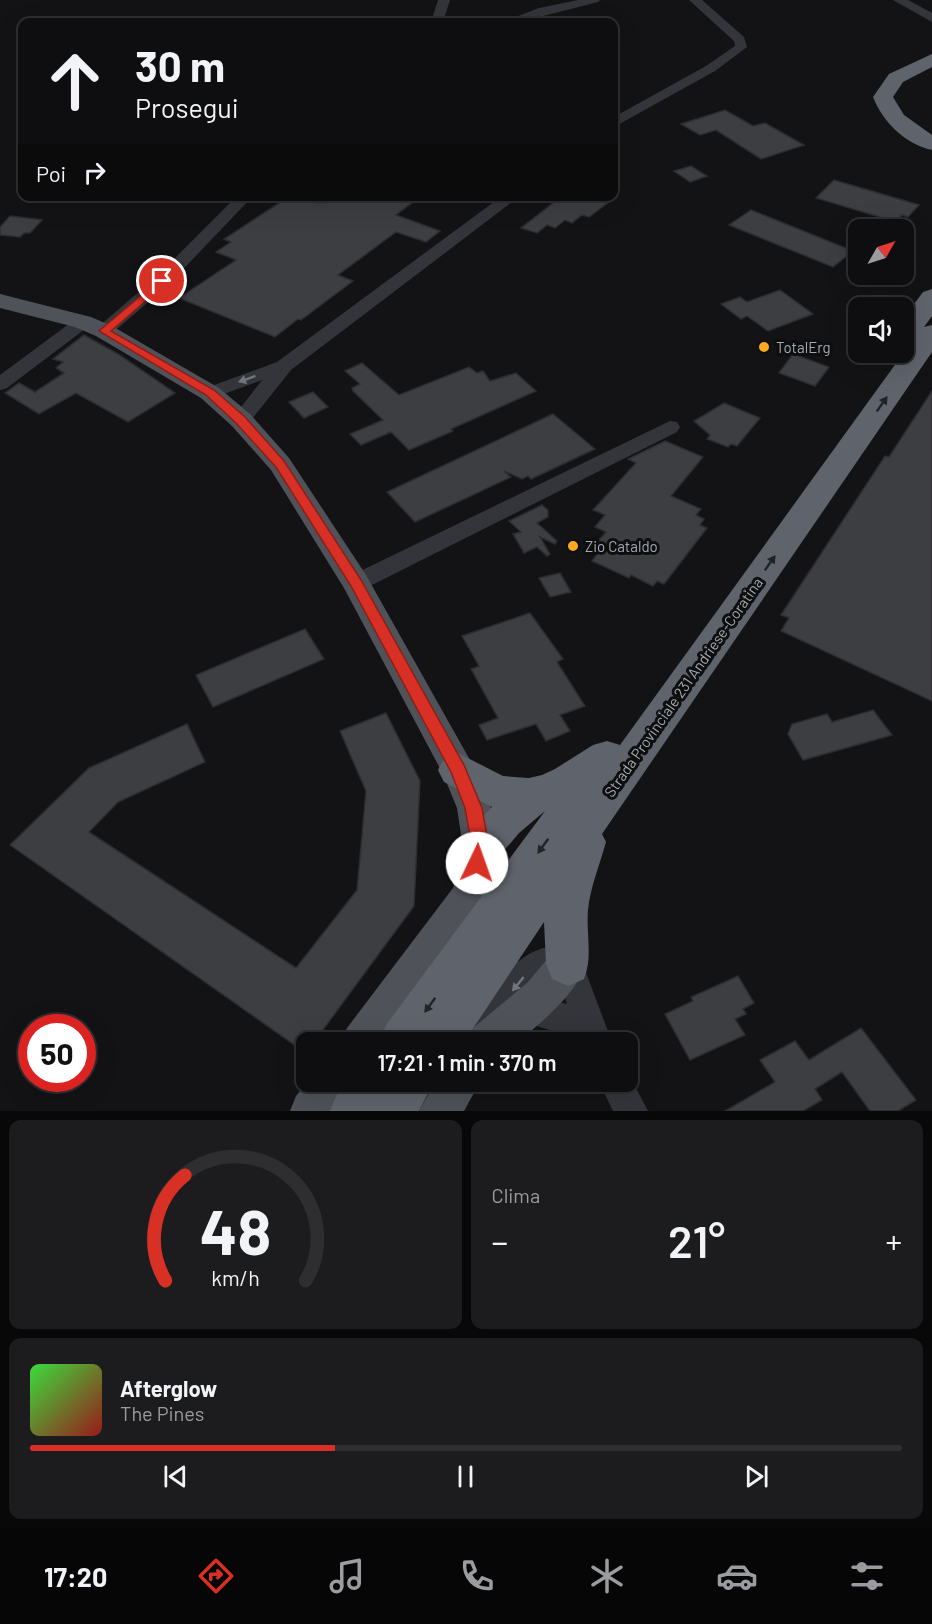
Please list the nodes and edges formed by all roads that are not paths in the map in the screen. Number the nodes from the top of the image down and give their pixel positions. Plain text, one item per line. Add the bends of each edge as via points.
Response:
1 (444, 0) edge
2 (594, 0) edge
3 (695, 0) edge
4 (899, 0) edge
5 (438, 18) edge
6 (521, 18) edge
7 (932, 18) edge
8 (932, 60) edge
9 (618, 120) edge
10 (932, 144) edge
11 (241, 201) edge
12 (506, 201) edge
13 (932, 297) edge
14 (0, 301) edge
15 (914, 322) edge
16 (93, 326) junction
17 (932, 333) edge
18 (885, 363) edge
19 (284, 366) junction
20 (0, 384) edge
21 (210, 393) junction
22 (241, 420) junction
23 (670, 427) dead end
24 (356, 583) junction
25 (606, 758) junction
26 (458, 770) junction
27 (534, 796) junction
28 (591, 817) junction
29 (481, 847) junction
30 (568, 963) junction
31 (528, 1009) junction
32 (369, 1032) edge
33 (410, 1032) edge
34 (443, 1032) edge
35 (490, 1032) edge
36 (497, 1032) edge
37 (581, 1032) edge
38 (591, 1032) edge
39 (325, 1092) edge
40 (368, 1092) edge
41 (403, 1092) edge
42 (452, 1092) edge
43 (621, 1092) edge
44 (311, 1111) edge
45 (354, 1111) edge
46 (390, 1111) edge
47 (440, 1111) edge
48 (631, 1111) edge

1 - 5 street
2 - 6 street
3 - 9 street via 740,40 741,47
4 - 7 street
8 - 10 highway via 898,76 886,86 883,97 891,115
11 - 16 street via 162,281
12 - 19 street
13 - 15 highway
14 - 16 main road
16 - 20 street
16 - 21 main road
28 -> 17 highway, Strada Provinciale 231 Andriese-Coratina
18 - 25 highway, Strada Provinciale 231 Andriese-Coratina
19 -> 21 street
19 - 22 street
21 - 22 main road
22 - 24 main road via 280,464
23 - 24 street
24 - 26 main road
25 - 27 highway via 564,785
25 -> 33 highway, Strada Provinciale 231 Andriese-Coratina
26 - 27 highway via 500,792
26 - 29 main road via 474,808
27 - 29 highway
28 - 30 highway via 567,907
28 - 34 highway, Strada Provinciale 231 Andriese-Coratina
29 - 32 main road via 470,895
30 - 31 main road
30 -> 35 street via 539,964 523,976
30 - 38 street
31 - 36 main road
31 - 37 street via 564,1019
39 - 44 main road
40 - 45 highway
41 - 46 highway
42 - 47 main road
43 - 48 street

